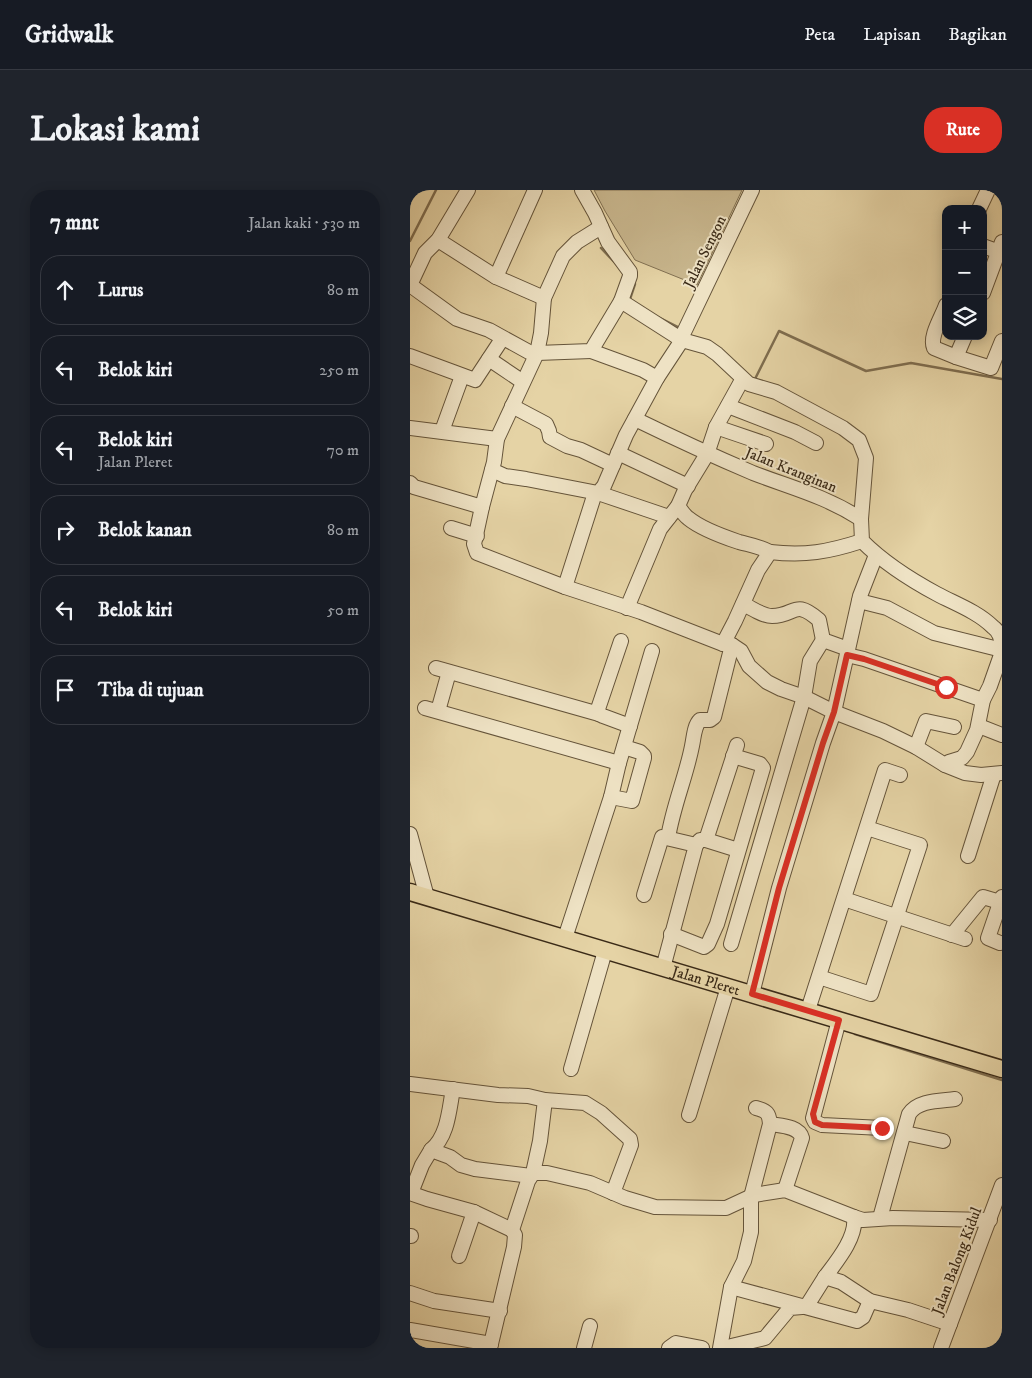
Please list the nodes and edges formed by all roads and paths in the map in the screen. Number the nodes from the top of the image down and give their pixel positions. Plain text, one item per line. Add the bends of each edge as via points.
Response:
1 (468, 190) edge
2 (535, 190) edge
3 (582, 190) edge
4 (752, 190) edge
5 (988, 190) edge
6 (981, 205) edge
7 (601, 227) junction
8 (438, 240) junction
9 (987, 247) edge
10 (1001, 249) edge
11 (414, 265) edge
12 (496, 277) junction
13 (987, 283) edge
14 (410, 285) edge
15 (544, 298) junction
16 (621, 301) junction
17 (942, 315) edge
18 (682, 336) junction
19 (502, 339) junction
20 (963, 340) edge
21 (1002, 341) edge
22 (591, 351) junction
23 (537, 353) junction
24 (410, 356) edge
25 (956, 357) junction
26 (489, 359) junction
27 (996, 370) edge
28 (462, 376) junction
29 (657, 378) junction
30 (742, 380) junction
31 (523, 382) junction
32 (512, 406) junction
33 (728, 406) junction
34 (635, 419) junction
35 (716, 427) junction
36 (410, 428) edge
37 (442, 431) junction
38 (497, 439) junction
39 (816, 443) dead end
40 (766, 444) dead end
41 (707, 454) junction
42 (616, 459) junction
43 (492, 470) junction
44 (410, 483) edge
45 (688, 486) junction
46 (596, 493) junction
47 (678, 506) junction
48 (482, 507) junction
49 (669, 517) junction
50 (861, 519) junction
51 (451, 528) dead end
52 (477, 536) junction
53 (862, 541) junction
54 (770, 552) junction
55 (876, 555) junction
56 (565, 587) junction
57 (859, 601) junction
58 (743, 604) junction
59 (627, 608) junction
60 (823, 640) junction
61 (621, 641) dead end
62 (727, 645) junction
63 (1002, 650) edge
64 (652, 651) dead end
65 (847, 652) junction
66 (804, 697) junction
67 (983, 700) junction
68 (834, 712) junction
69 (600, 714) junction
70 (630, 726) junction
71 (979, 726) junction
72 (954, 727) dead end
73 (1002, 735) edge
74 (624, 747) junction
75 (916, 747) junction
76 (619, 763) junction
77 (945, 765) junction
78 (998, 773) edge
79 (900, 775) dead end
80 (611, 797) junction
81 (867, 828) junction
82 (410, 834) edge
83 (668, 838) junction
84 (701, 843) junction
85 (738, 850) junction
86 (968, 856) dead end
87 (410, 892) edge
88 (644, 895) dead end
89 (427, 897) junction
90 (844, 899) junction
91 (1001, 899) edge
92 (897, 916) junction
93 (671, 934) junction
94 (565, 938) junction
95 (1000, 943) dead end
96 (731, 944) dead end
97 (605, 951) junction
98 (662, 968) junction
99 (819, 977) junction
100 (728, 987) junction
101 (752, 994) junction
102 (808, 1010) junction
103 (839, 1020) junction
104 (571, 1069) dead end
105 (1002, 1069) edge
106 (410, 1084) edge
107 (453, 1090) junction
108 (955, 1099) dead end
109 (545, 1100) junction
110 (756, 1108) dead end
111 (689, 1115) dead end
112 (770, 1124) junction
113 (882, 1128) dead end
114 (905, 1133) junction
115 (943, 1141) dead end
116 (431, 1150) junction
117 (532, 1175) junction
118 (1002, 1186) edge
119 (785, 1190) junction
120 (410, 1193) edge
121 (614, 1193) junction
122 (751, 1197) junction
123 (474, 1212) junction
124 (854, 1217) junction
125 (880, 1218) junction
126 (990, 1220) junction
127 (512, 1230) junction
128 (459, 1256) dead end
129 (825, 1277) junction
130 (731, 1287) junction
131 (410, 1293) edge
132 (870, 1301) junction
133 (802, 1307) junction
134 (500, 1312) junction
135 (950, 1324) junction
136 (590, 1326) dead end
137 (410, 1330) edge
138 (491, 1346) edge
139 (584, 1348) edge
140 (669, 1348) edge
141 (702, 1348) edge
142 (722, 1348) edge
143 (941, 1348) edge

1 - 8 street
2 - 12 street
3 - 7 street
4 - 18 street, Jalan Sengon
5 - 6 street
7 - 15 street via 577,242 564,256
7 - 16 street via 630,272
8 - 11 street
8 - 12 street
9 - 10 street
10 - 13 street
11 - 14 street
12 - 15 street
14 - 19 street via 457,319 489,330
15 - 23 street
16 - 18 street
16 - 22 street
17 - 25 street via 932,346
18 - 29 street, Jalan Sengon
18 - 30 street via 717,354
19 - 23 street
19 - 26 street
20 - 25 street
21 - 27 street
22 - 23 street
22 - 29 street
23 - 31 street
24 - 28 street
25 - 27 street
26 - 28 street via 475,380
26 - 31 street
28 - 37 street
29 - 34 street, Jalan Sengon
30 - 33 street
30 - 50 street via 776,392 859,440 866,458
31 - 32 street
32 - 38 street
32 - 42 street via 546,424 550,437 567,446
33 - 35 street
33 - 39 street
34 - 41 street, Jalan Kranginan
34 - 42 street, Jalan Sengon
35 - 40 street
35 - 41 street
36 - 37 street
37 - 38 street
38 - 43 street
41 - 45 street
41 - 50 street, Jalan Kranginan via 825,499
42 - 45 street
42 - 46 street, Jalan Sengon via 604,486
43 - 46 street via 505,476
43 - 48 street
44 - 48 street via 414,487
45 - 47 street
46 - 49 street
46 - 56 street, Jalan Sengon
47 - 49 street
47 - 54 street via 688,518 721,536 760,546
48 - 52 street
49 - 59 street via 660,529
50 - 53 street
51 - 52 street
52 - 56 street via 474,544 477,553
53 - 54 street via 807,554
53 - 55 street
54 - 58 street
55 - 57 street
55 - 63 street via 890,567 977,614 998,631
56 - 59 street
57 - 63 street via 887,608 934,632
57 - 65 street
58 - 60 street via 770,616 795,609 806,610 819,620
58 - 62 street
59 - 62 street
60 - 65 street
60 - 66 street via 810,661
61 - 69 street via 598,709
62 - 66 street via 741,651 749,666 767,682
62 - 83 street via 714,717 700,720 696,725
63 - 67 street
64 - 70 street
65 - 67 street
65 - 68 street
66 - 68 street
66 - 96 street
67 - 71 street
68 - 75 street
68 - 101 street via 779,888
69 - 70 street
69 - 76 street via 442,670 432,709
70 - 74 street
71 - 73 street
71 - 77 street via 962,758
72 - 75 street via 926,721
74 - 76 street
74 - 80 street via 640,752 644,758 632,801
75 - 77 street
76 - 80 street
77 - 78 street via 965,773
78 - 86 street
79 - 81 street via 885,770
80 - 94 street
81 - 90 street
81 - 92 street via 920,845
82 - 89 street
83 - 84 street
83 - 88 street via 662,838
84 - 85 street
84 - 85 street via 735,750 762,768
84 - 93 street
85 - 93 street via 708,944 704,947
87 - 89 main road, Jalan Pleret
89 - 94 main road, Jalan Pleret
90 - 92 street
90 - 99 street
91 - 92 street via 983,897 958,937
91 - 95 street via 988,938
92 - 99 street via 871,994
93 - 98 street
94 - 97 main road, Jalan Pleret
97 - 98 main road, Jalan Pleret
97 - 104 street
98 - 100 main road, Jalan Pleret
99 - 102 street
100 - 101 main road, Jalan Pleret
100 - 111 street
101 - 102 main road, Jalan Pleret
102 - 103 main road, Jalan Pleret
103 - 105 main road, Jalan Pleret
103 - 113 street via 813,1118 822,1125
106 - 107 street
107 - 109 street
107 - 116 street via 444,1131
108 - 114 street via 920,1105 912,1110
109 - 117 street
109 - 121 street via 585,1103 630,1139 631,1145
110 - 112 street via 769,1114
112 - 119 street via 796,1129 802,1138
112 - 122 street
114 - 115 street
114 - 125 street
116 - 117 street via 476,1169
116 - 120 street
117 - 121 street via 547,1173 590,1183
117 - 127 street
118 - 126 street, Jalan Balong Kidul
119 - 122 street
119 - 124 street
120 - 123 street
121 - 122 street via 655,1207 681,1208 726,1208
122 - 130 street via 751,1232 744,1261
123 - 127 street
123 - 128 street
124 - 125 street via 863,1220
124 - 129 street via 854,1233
125 - 126 street
126 - 135 street, Jalan Balong Kidul
127 - 134 street via 515,1240
129 - 132 street via 842,1282
129 - 133 street via 812,1299
130 - 133 street
130 - 142 street
131 - 134 street via 434,1301
132 - 133 street via 863,1317 857,1321
132 - 135 street
133 - 142 street via 790,1308 765,1338
134 - 138 street
135 - 143 street, Jalan Balong Kidul
136 - 139 street
137 - 138 street
140 - 141 street via 676,1343

